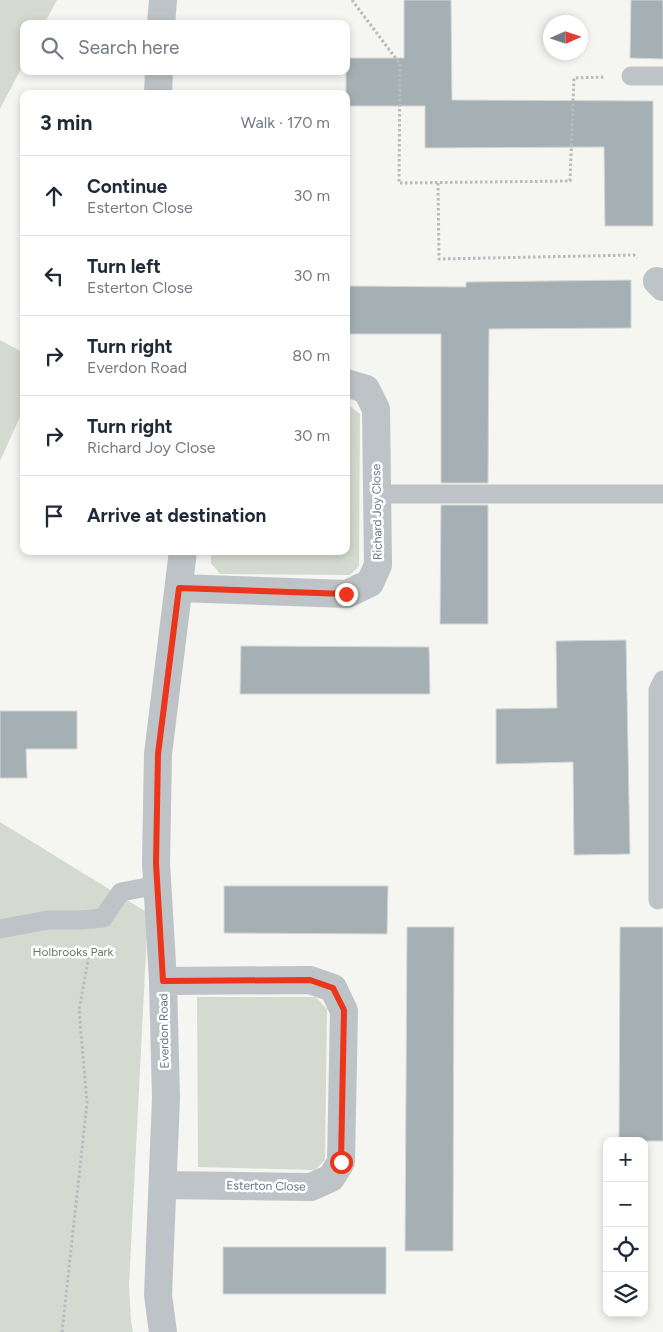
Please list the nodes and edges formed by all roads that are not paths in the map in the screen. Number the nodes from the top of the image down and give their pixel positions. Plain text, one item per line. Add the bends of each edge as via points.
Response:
1 (163, 0) edge
2 (162, 20) edge
3 (159, 75) edge
4 (631, 76) road end
5 (663, 76) edge
6 (158, 90) edge
7 (350, 384) edge
8 (377, 494) junction
9 (663, 494) edge
10 (183, 555) edge
11 (179, 588) junction
12 (663, 680) edge
13 (158, 885) junction
14 (658, 900) dead end
15 (0, 930) edge
16 (163, 981) junction
17 (163, 1185) junction
18 (163, 1332) edge

1 - 2 street
3 - 6 street
4 - 5 lane
7 - 8 street, Richard Joy Close via 366,389 376,409
8 - 9 lane
8 - 11 street, Richard Joy Close via 378,565 370,583 346,594
10 - 11 street, Everdon Road
11 - 13 street, Everdon Road via 158,754
12 - 14 lane via 658,690
13 - 15 lane via 121,892 103,918 48,920
13 - 16 street, Everdon Road
16 - 17 street, Everdon Road via 166,1098
16 - 17 street, Esterton Close via 310,980 333,988 344,1010 341,1162 331,1178 311,1187
17 - 18 street, Everdon Road via 158,1296

